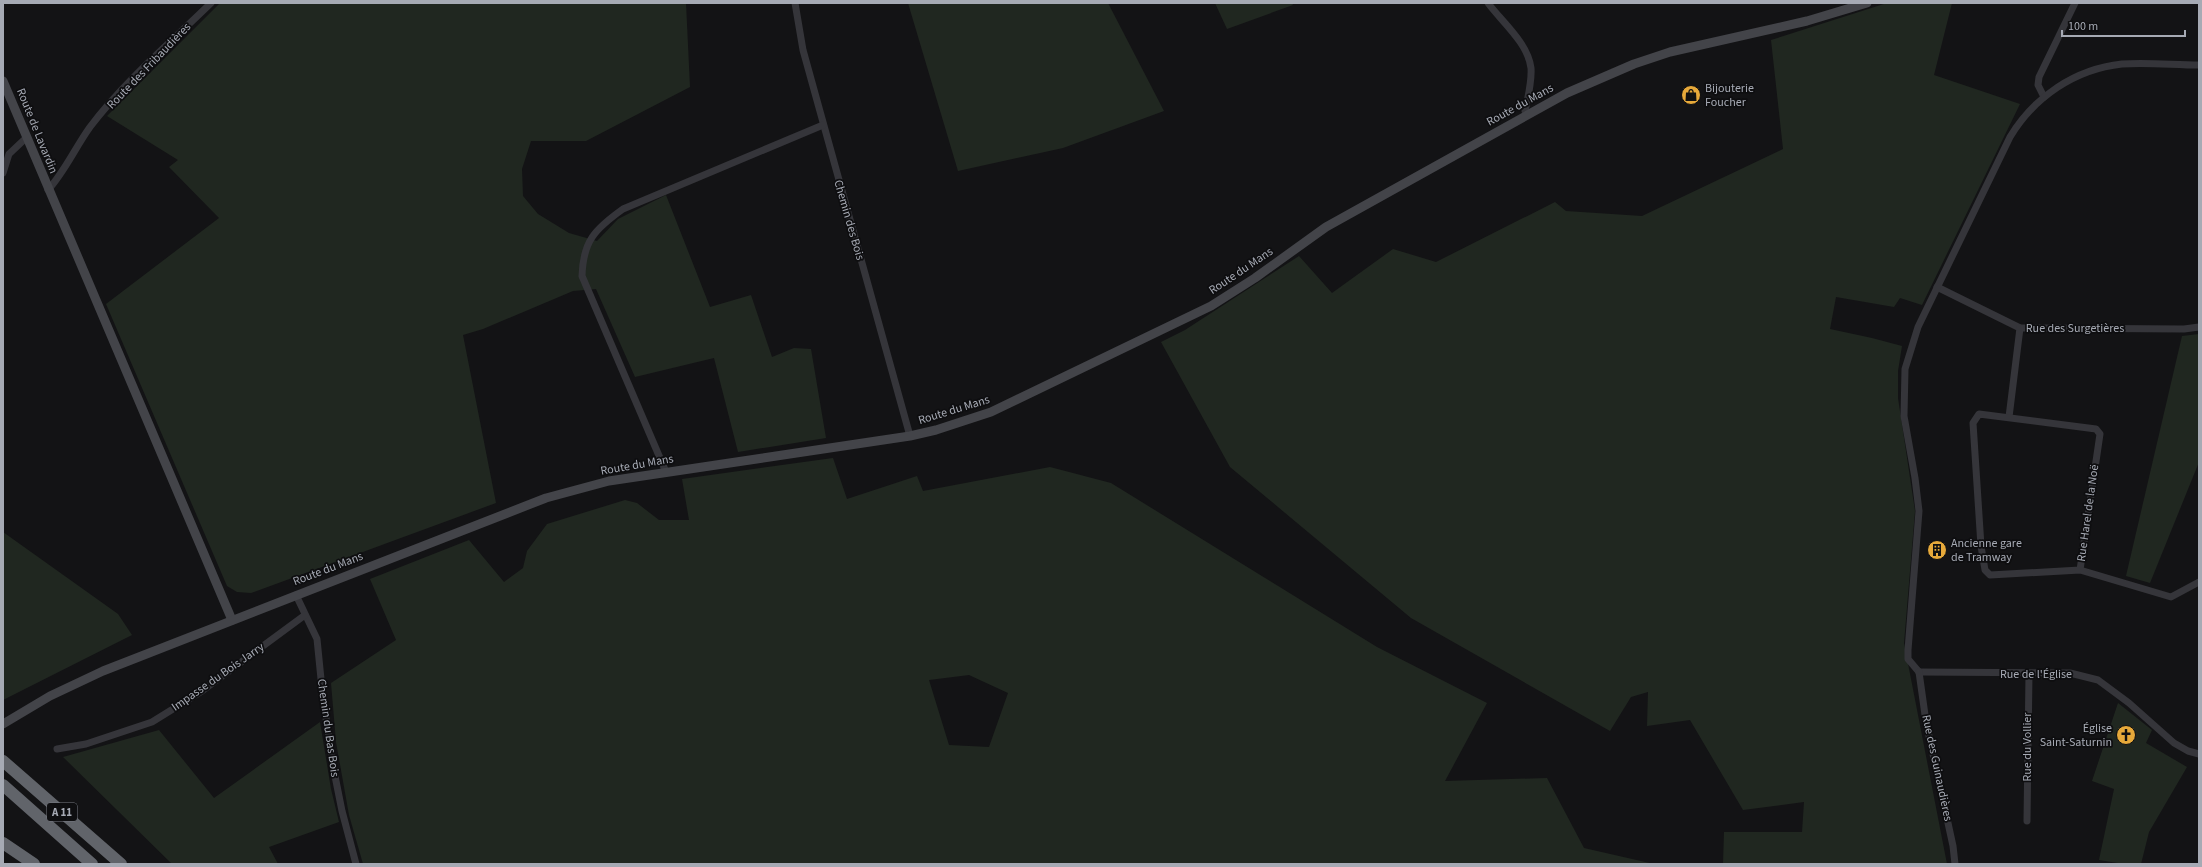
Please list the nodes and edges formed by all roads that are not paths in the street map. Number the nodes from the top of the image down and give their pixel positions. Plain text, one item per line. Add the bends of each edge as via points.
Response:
1 (211, 3) edge
2 (795, 3) edge
3 (1488, 3) edge
4 (1867, 3) edge
5 (2075, 3) edge
6 (2199, 65) edge
7 (3, 81) edge
8 (2044, 97) junction
9 (1527, 114) junction
10 (823, 124) junction
11 (26, 138) junction
12 (3, 173) edge
13 (48, 190) junction
14 (1937, 287) junction
15 (2199, 327) edge
16 (2020, 328) junction
17 (2009, 417) junction
18 (910, 436) junction
19 (666, 472) junction
20 (2080, 570) junction
21 (2199, 582) edge
22 (296, 595) junction
23 (305, 615) junction
24 (232, 620) junction
25 (1918, 672) junction
26 (2028, 674) junction
27 (3, 724) edge
28 (57, 749) dead end
29 (2199, 754) edge
30 (3, 761) edge
31 (3, 785) edge
32 (2027, 821) dead end
33 (3, 843) edge
34 (34, 864) edge
35 (92, 864) edge
36 (121, 864) edge
37 (356, 864) edge
38 (1955, 864) edge

1 - 13 street, Route des Fribaudières via 118,95 90,128 61,176
2 - 10 street, Chemin des Bois via 803,50
3 - 9 street via 1522,46 1530,62
4 - 9 street, Route du Mans via 1807,21 1649,59 1567,93
5 - 8 street via 2039,77 2038,85
6 - 8 street via 2110,66 2070,80
7 - 11 street, Route de Lavardin
8 - 14 street via 2023,117 2010,137
9 - 18 street, Route du Mans via 1326,227 1211,306 991,412
10 - 18 street, Chemin des Bois
10 - 19 street via 623,209 603,223 590,239 583,258 582,276
11 - 12 street via 9,154
11 - 13 street, Route de Lavardin
13 - 24 street, Route de Lavardin
14 - 16 street, Rue des Surgetières
14 - 25 street via 1911,343 1903,383 1904,416 1919,511 1908,659
15 - 16 street, Rue des Surgetières
16 - 17 street
17 - 20 street, Rue Harel de la Noë via 2096,429 2100,434
17 - 20 street, Rue Harel de la Noë via 1979,414 1973,422 1981,546 1985,570 1990,575
18 - 19 street, Route du Mans
19 - 22 street, Route du Mans via 610,481 546,498
20 - 21 street via 2171,597
22 - 23 street, Chemin du Bas Bois
22 - 24 street, Route du Mans
23 - 28 street, Impasse du Bois Jarry via 202,691 152,722 86,744
23 - 37 street, Chemin du Bas Bois via 317,639 335,776
24 - 27 street, Route du Mans via 103,671 50,696
25 - 26 street, Rue de l'Église
25 - 38 street, Rue des Guinaudières
26 - 29 street, Rue de l'Église via 2070,673 2092,677 2129,703 2174,743
26 - 32 street, Rue du Vollier
30 - 36 highway, A 11
31 - 35 highway, A 11
33 - 34 highway

